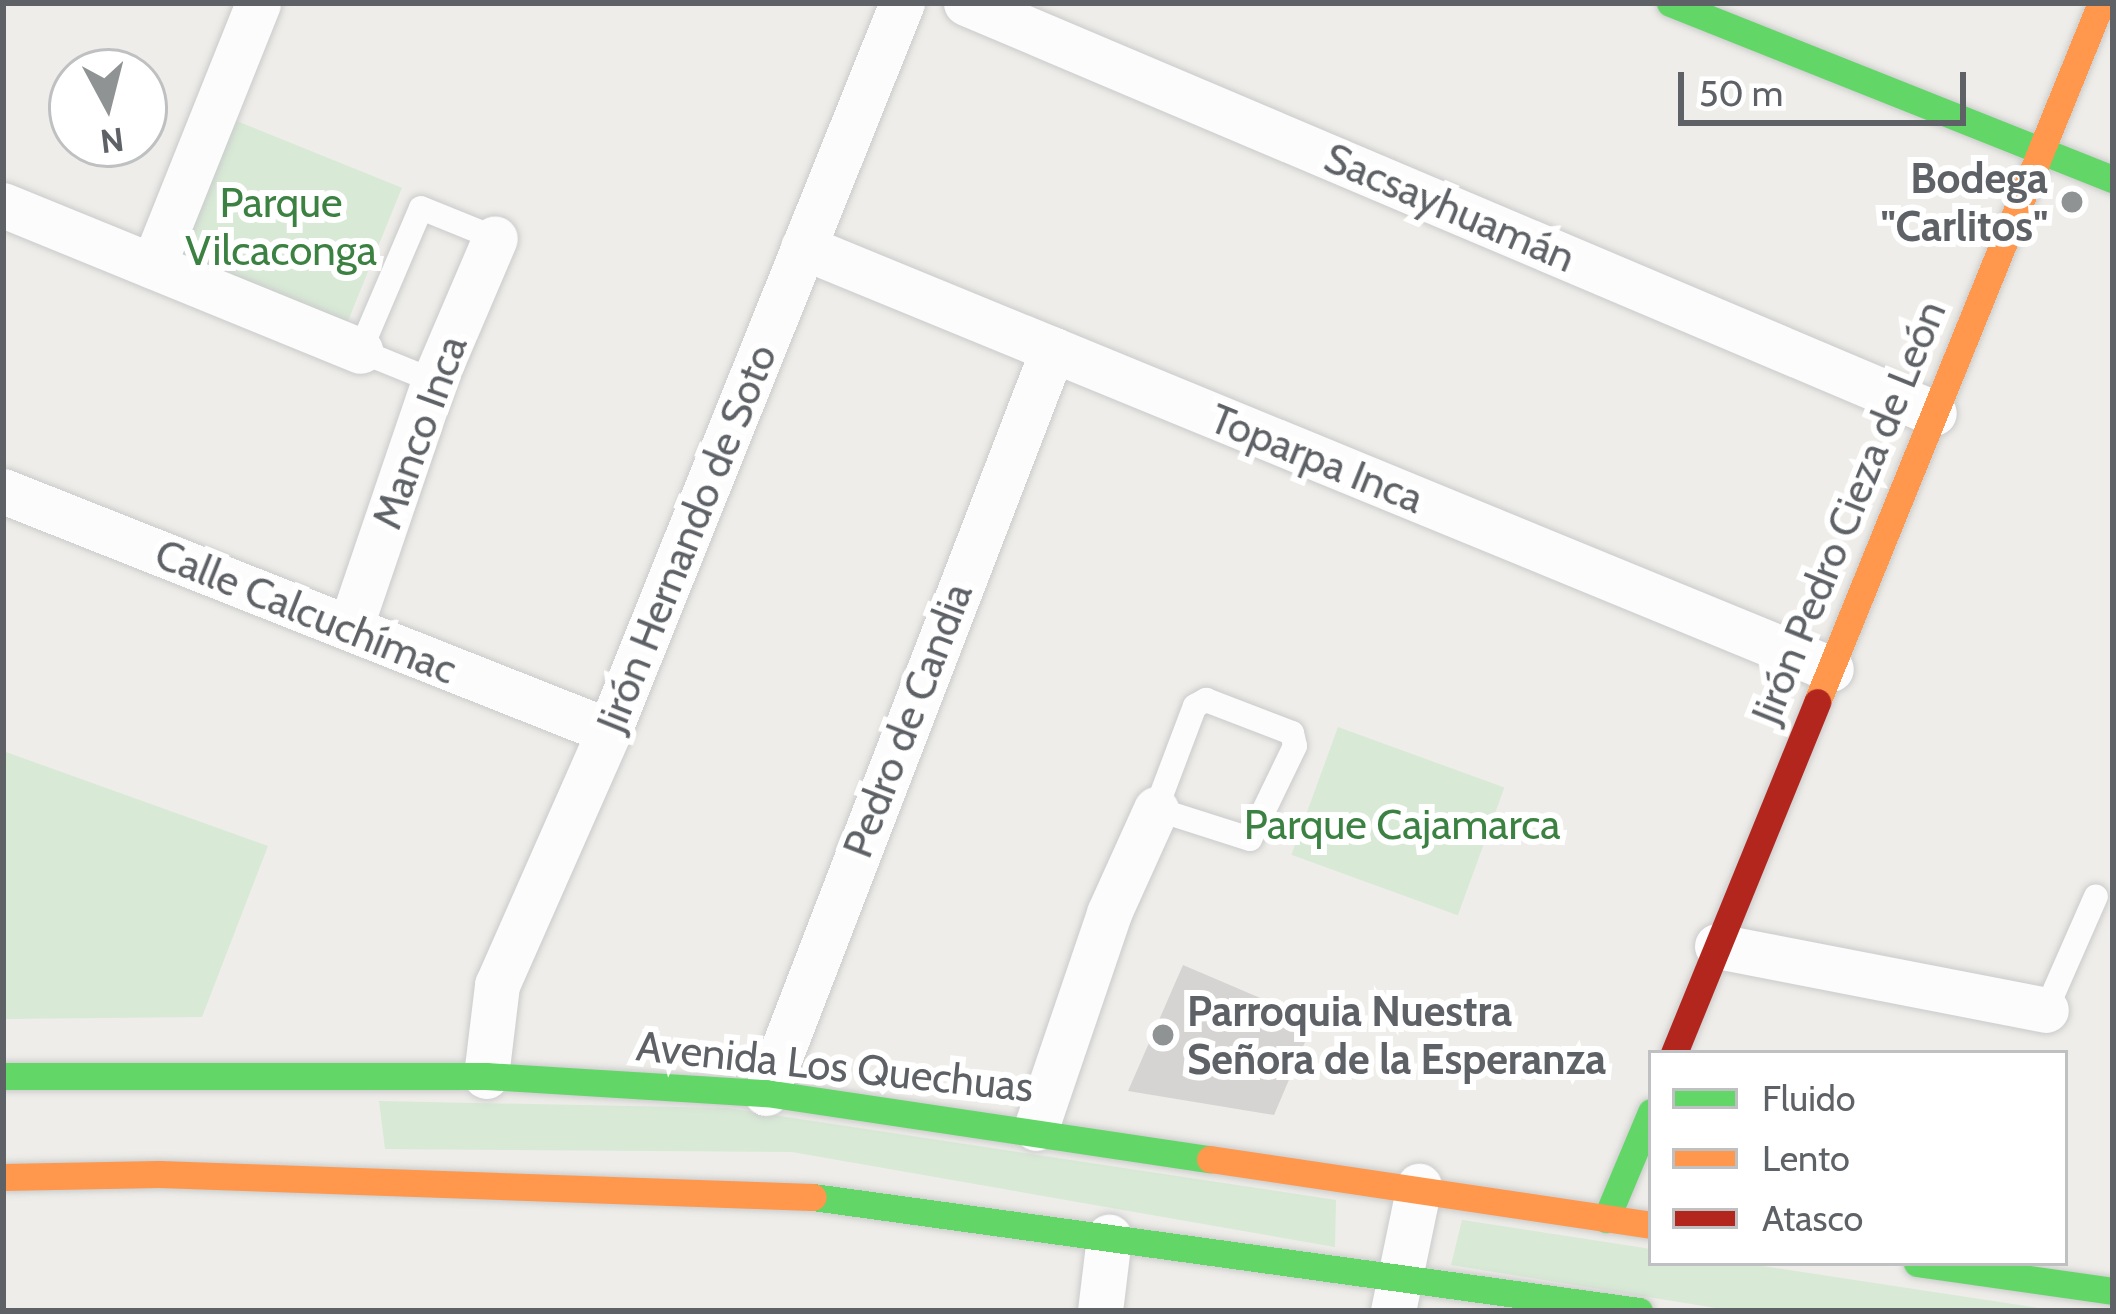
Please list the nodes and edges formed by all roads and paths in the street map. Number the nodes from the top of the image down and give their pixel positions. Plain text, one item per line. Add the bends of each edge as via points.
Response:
1 (258, 3) edge
2 (902, 3) edge
3 (966, 3) edge
4 (1670, 3) edge
5 (2101, 3) edge
6 (2041, 150) junction
7 (2113, 179) edge
8 (3, 206) edge
9 (495, 238) joint
10 (803, 247) junction
11 (153, 266) junction
12 (1052, 349) junction
13 (360, 350) junction
14 (434, 380) junction
15 (1934, 413) junction
16 (3, 491) edge
17 (350, 628) junction
18 (1831, 669) junction
19 (609, 731) junction
20 (1156, 809) junction
21 (2096, 896) dead end
22 (1717, 946) junction
23 (2046, 1010) joint
24 (1675, 1050) edge
25 (3, 1076) edge
26 (486, 1076) junction
27 (766, 1093) junction
28 (1648, 1119) edge
29 (1036, 1128) junction
30 (3, 1177) edge
31 (1419, 1186) junction
32 (1606, 1219) junction
33 (1648, 1225) edge
34 (1108, 1237) junction
35 (1938, 1266) edge
36 (2113, 1291) edge
37 (1396, 1293) edge
38 (1100, 1311) edge
39 (1639, 1311) edge

1 - 11 street
2 - 10 street, Jirón Hernando de Soto
3 - 15 street, Sacsayhuamán
4 - 6 main road
5 - 6 main road, Jirón Pedro Cieza de León
6 - 7 main road
6 - 15 main road, Jirón Pedro Cieza de León
8 - 11 street
9 - 13 lane via 421,208
9 - 14 street, Manco Inca
10 - 12 street, Toparpa Inca
10 - 19 street, Jirón Hernando de Soto
11 - 13 street
12 - 18 street, Toparpa Inca
12 - 27 street, Pedro de Candia
13 - 14 lane
14 - 17 street, Manco Inca
15 - 18 main road, Jirón Pedro Cieza de León
16 - 17 street, Calle Calcuchímac
17 - 19 street, Calle Calcuchímac
18 - 22 main road, Jirón Pedro Cieza de León
19 - 26 street, Jirón Hernando de Soto via 497,985
20 - 20 lane via 1195,706 1220,700 1292,734 1295,746 1250,839
20 - 29 street via 1109,913
21 - 23 lane
22 - 23 street
22 - 24 main road, Jirón Pedro Cieza de León
25 - 26 main road, Avenida Los Quechuas
26 - 27 main road, Avenida Los Quechuas
27 - 29 main road, Avenida Los Quechuas
28 - 32 main road
29 - 31 main road, Avenida Los Quechuas
30 - 34 main road via 158,1174 802,1195
31 - 32 main road, Avenida Los Quechuas
31 - 37 street
32 - 33 main road, Avenida Los Quechuas
34 - 37 main road
34 - 38 street
35 - 36 main road
37 - 39 main road

